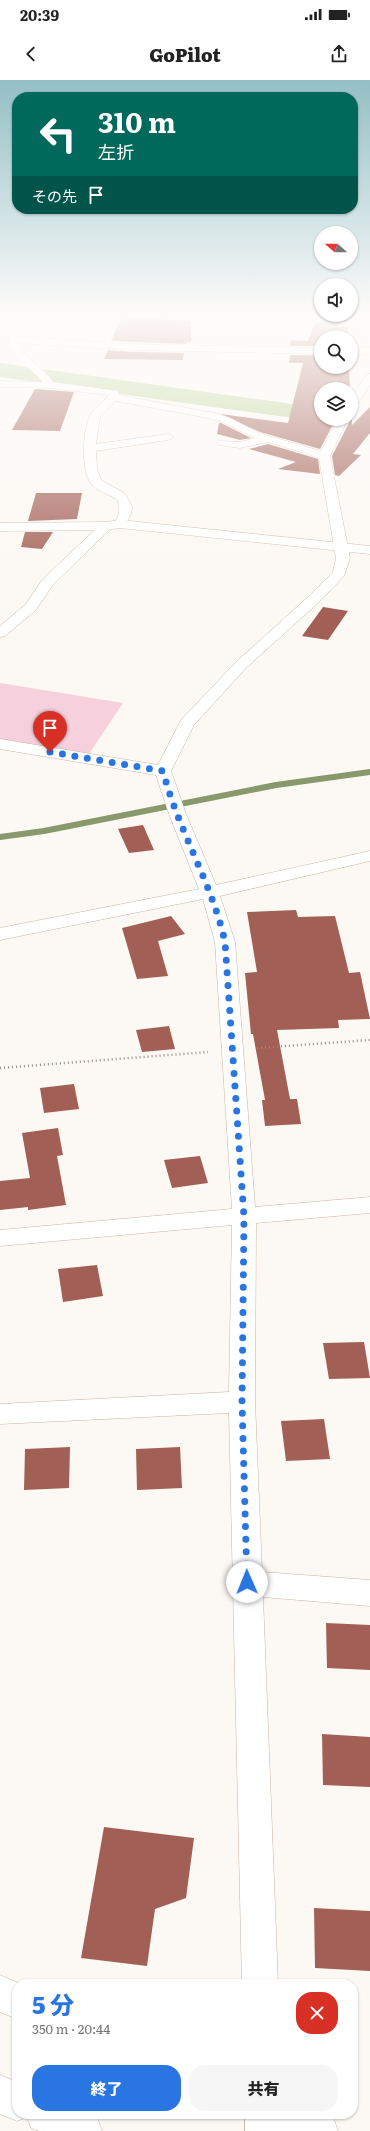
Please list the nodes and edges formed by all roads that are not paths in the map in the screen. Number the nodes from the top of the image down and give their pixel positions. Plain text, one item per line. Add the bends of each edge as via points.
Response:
1 (102, 408) edge
2 (171, 408) edge
3 (339, 426) edge
4 (168, 437) dead end
5 (268, 439) junction
6 (223, 443) dead end
7 (91, 448) junction
8 (324, 456) junction
9 (120, 524) junction
10 (106, 526) junction
11 (0, 527) edge
12 (340, 548) junction
13 (370, 550) edge
14 (0, 633) edge
15 (0, 744) edge
16 (163, 771) junction
17 (370, 856) edge
18 (208, 891) junction
19 (0, 934) edge
20 (370, 1204) edge
21 (244, 1217) junction
22 (0, 1238) edge
23 (242, 1402) junction
24 (0, 1414) edge
25 (247, 1582) junction
26 (370, 1593) edge
27 (260, 1979) edge
28 (0, 1993) edge
29 (12, 1999) edge
30 (0, 2094) edge
31 (12, 2100) edge
32 (56, 2119) edge
33 (264, 2119) edge
34 (291, 2119) edge
35 (83, 2131) edge
36 (264, 2131) edge
37 (319, 2131) edge

1 - 7 street via 95,418
2 - 5 street via 226,420
3 - 8 street
4 - 7 street
5 - 6 street via 240,445
5 - 8 street
7 - 9 street via 91,472 97,483 121,496 124,503 123,519
8 - 12 street
9 - 10 street
9 - 12 street
10 - 11 street
10 - 14 street via 47,583 31,607
12 - 13 street
12 - 16 street via 343,558 339,572 241,664 187,723
15 - 16 street
16 - 18 street via 173,806
17 - 18 street
18 - 19 street
18 - 21 street via 219,914 225,942
20 - 21 street
21 - 22 street
21 - 23 street
23 - 24 street
23 - 25 street
25 - 26 street
25 - 27 street
28 - 29 street
30 - 31 street
32 - 35 street
33 - 36 street
34 - 37 street

